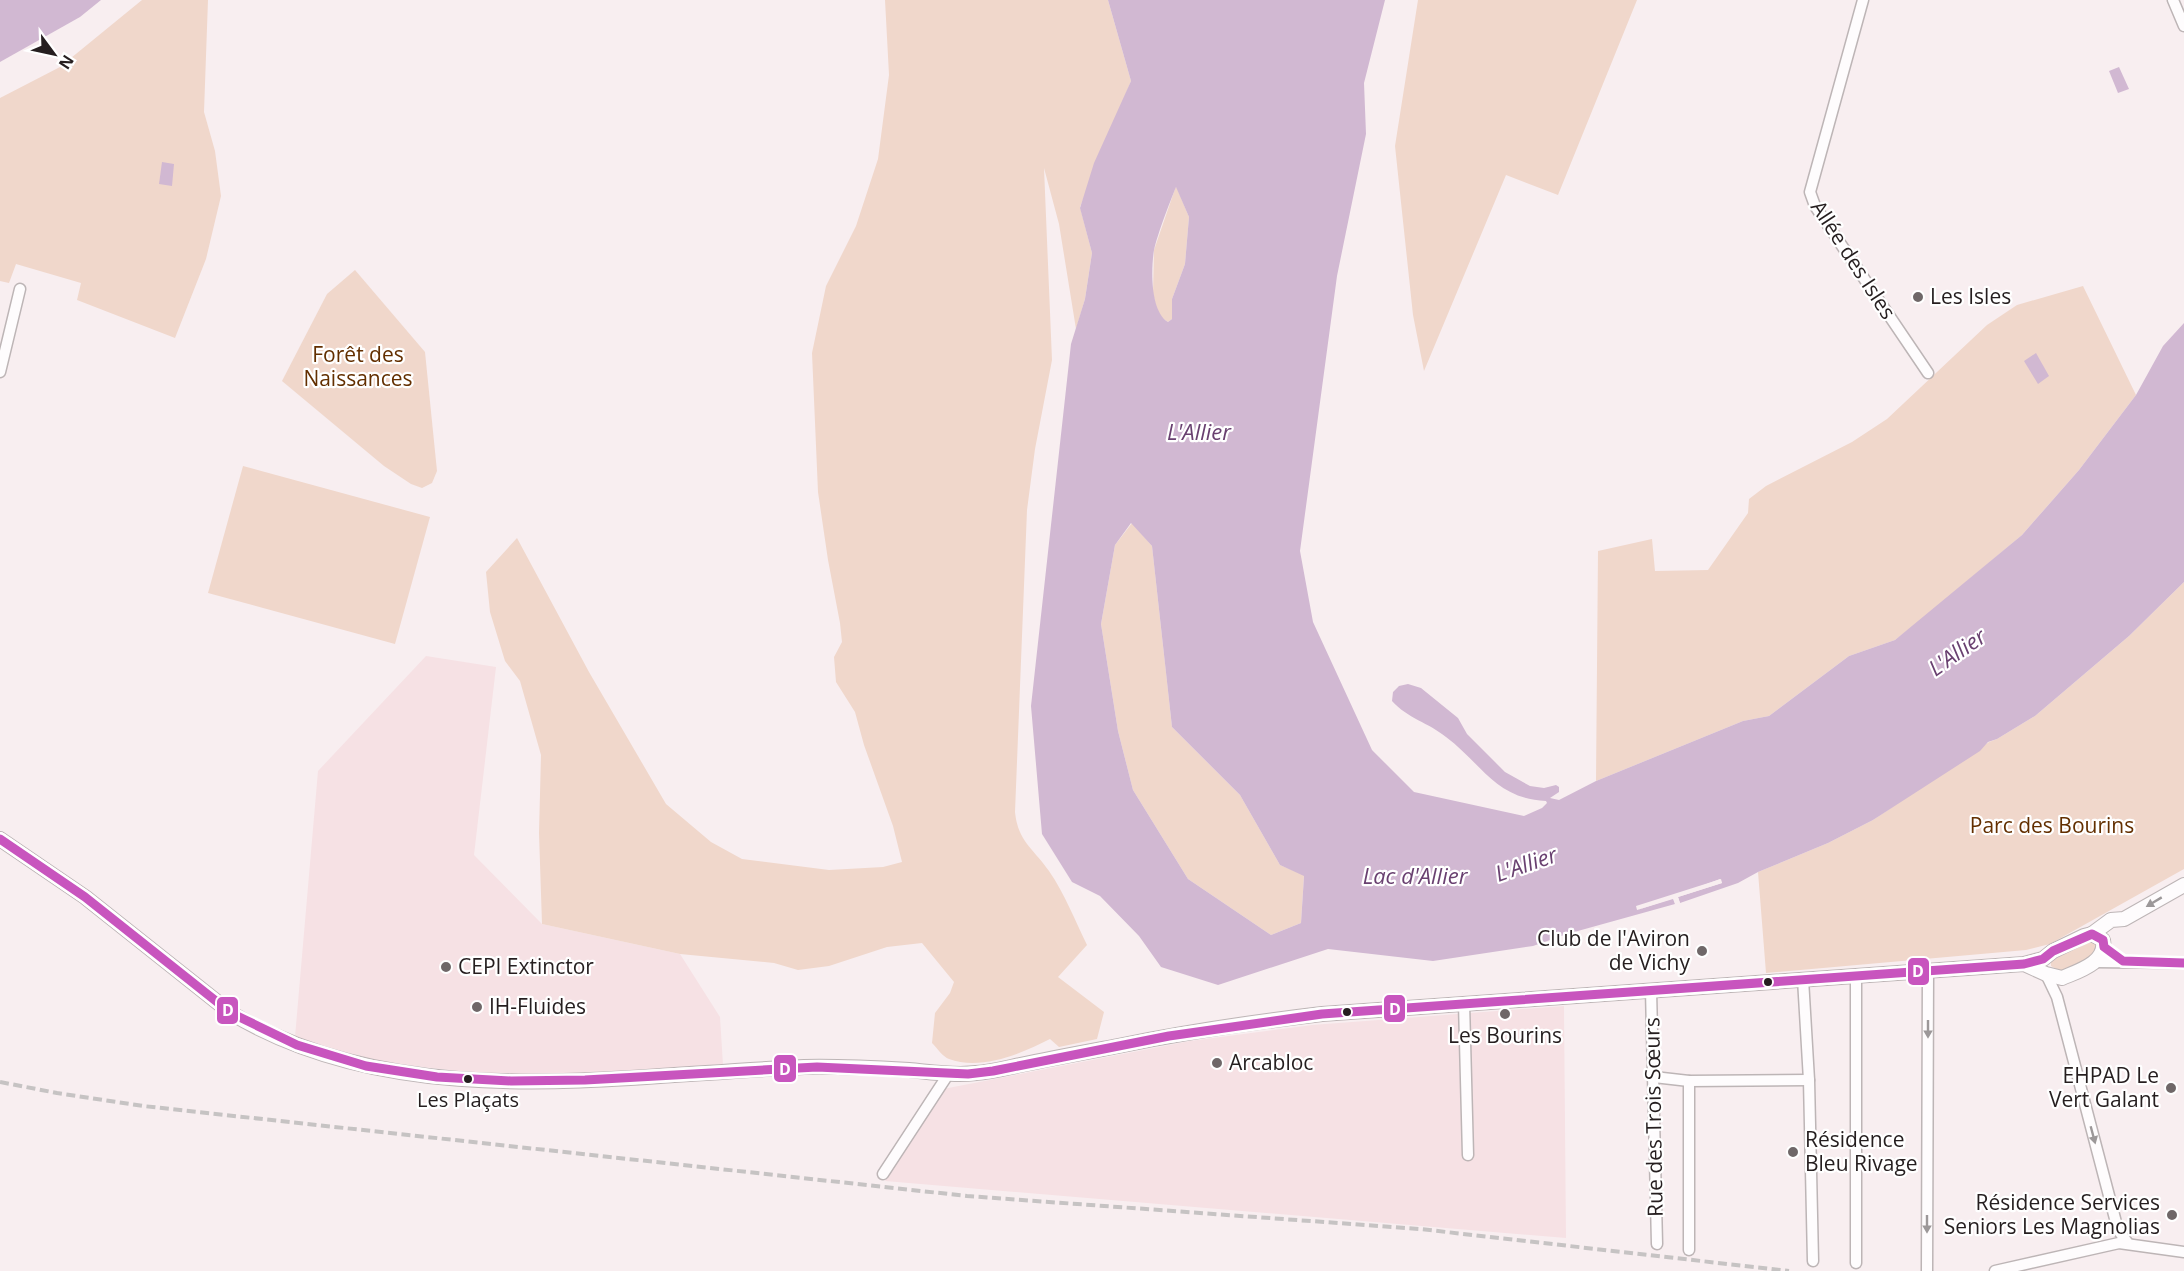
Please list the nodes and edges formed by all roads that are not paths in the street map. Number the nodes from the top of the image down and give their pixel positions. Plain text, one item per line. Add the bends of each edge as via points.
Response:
1 (1863, 0) edge
2 (2174, 0) edge
3 (2184, 26) edge
4 (20, 289) dead end
5 (0, 372) edge
6 (1928, 373) dead end
7 (0, 838) edge
8 (0, 848) edge
9 (51, 874) junction
10 (2184, 885) edge
11 (2092, 934) junction
12 (2104, 947) junction
13 (2123, 961) junction
14 (2094, 962) junction
15 (2184, 963) edge
16 (2044, 969) junction
17 (1928, 970) junction
18 (1856, 975) junction
19 (1803, 979) junction
20 (1651, 990) junction
21 (1464, 1003) junction
22 (949, 1073) junction
23 (1654, 1077) junction
24 (1809, 1080) junction
25 (1689, 1081) junction
26 (1468, 1155) dead end
27 (883, 1174) dead end
28 (2127, 1242) junction
29 (1657, 1245) dead end
30 (1689, 1250) dead end
31 (2184, 1252) edge
32 (1813, 1261) dead end
33 (1856, 1263) dead end
34 (1927, 1271) edge
35 (1995, 1271) edge

1 - 6 street, Allée des Isles via 1810,192 1815,206
2 - 3 street
4 - 5 street
7 - 9 street
8 - 9 street
9 - 22 street via 86,897 231,1013 289,1044 356,1064 491,1080 594,1080 804,1067
10 -> 11 street via 2124,919 2111,920
11 - 12 street via 2103,940
11 - 16 street via 2053,951
12 - 13 street
12 - 14 street
13 - 14 street
13 - 15 street
14 - 16 street via 2062,978
16 - 17 street via 2024,964
16 -> 28 street via 2057,997 2118,1230
17 - 18 street
17 -> 34 street
18 - 19 street
18 - 33 street
19 - 20 street
19 - 24 street
20 - 21 street
20 - 23 street, Rue des Trois Sœurs
21 - 22 street via 1247,1023 975,1074
21 - 26 street
22 - 27 street
23 - 25 street
23 - 29 street, Rue des Trois Sœurs
24 - 25 street
24 - 32 street
25 - 30 street
28 - 31 street
28 - 35 street

